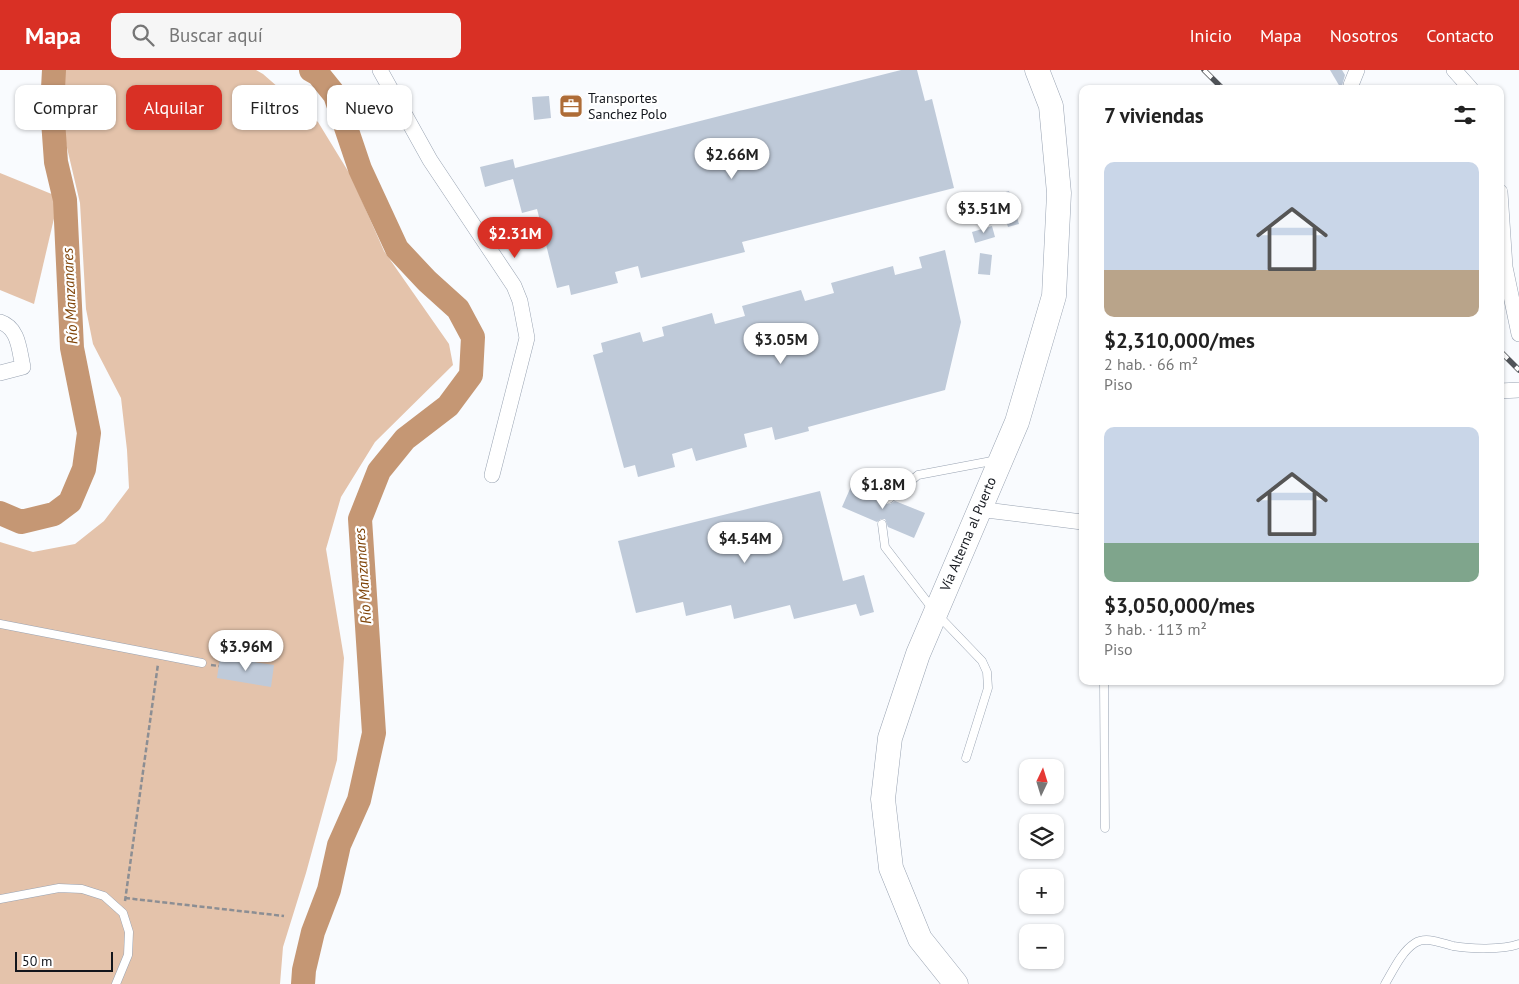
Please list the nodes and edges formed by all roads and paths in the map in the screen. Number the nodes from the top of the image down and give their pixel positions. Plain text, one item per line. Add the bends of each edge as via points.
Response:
1 (380, 70) edge
2 (1036, 70) edge
3 (1357, 70) edge
4 (1454, 70) edge
5 (1351, 85) dead end
6 (1467, 85) edge
7 (1504, 252) edge
8 (4, 323) edge
9 (1519, 334) edge
10 (0, 373) edge
11 (1519, 390) edge
12 (1504, 391) edge
13 (1000, 459) junction
14 (492, 475) dead end
15 (889, 499) dead end
16 (978, 509) junction
17 (1079, 522) edge
18 (882, 524) dead end
19 (935, 612) junction
20 (0, 624) edge
21 (159, 655) junction
22 (202, 663) dead end
23 (1104, 685) edge
24 (966, 758) dead end
25 (1105, 828) dead end
26 (125, 898) junction
27 (0, 899) edge
28 (123, 913) junction
29 (284, 916) dead end
30 (1519, 944) edge
31 (116, 984) edge
32 (956, 984) edge
33 (1385, 984) edge

1 - 14 street via 430,160 514,286 520,300 527,338
2 - 13 main road, Vía Alterna al Puerto via 1051,106 1059,193 1054,296 1016,422
3 - 5 street
4 - 6 street
7 - 9 street
8 - 10 street via 15,333 23,367
11 - 12 street
13 - 15 lane via 918,476
13 - 16 main road, Vía Alterna al Puerto
16 - 17 street
16 - 19 main road, Vía Alterna al Puerto
18 - 19 lane via 885,547
19 - 24 lane via 982,661 987,672 988,688
19 - 32 main road, Vía Alterna al Puerto via 890,738 883,799 891,868 920,939
20 - 21 lane
21 - 22 lane
21 - 26 path
23 - 25 lane
26 - 28 path
26 - 29 path
27 - 28 lane via 59,888 82,889 104,896
28 - 31 lane via 129,932 128,955
30 - 33 lane via 1482,948 1427,940 1416,942 1404,952

